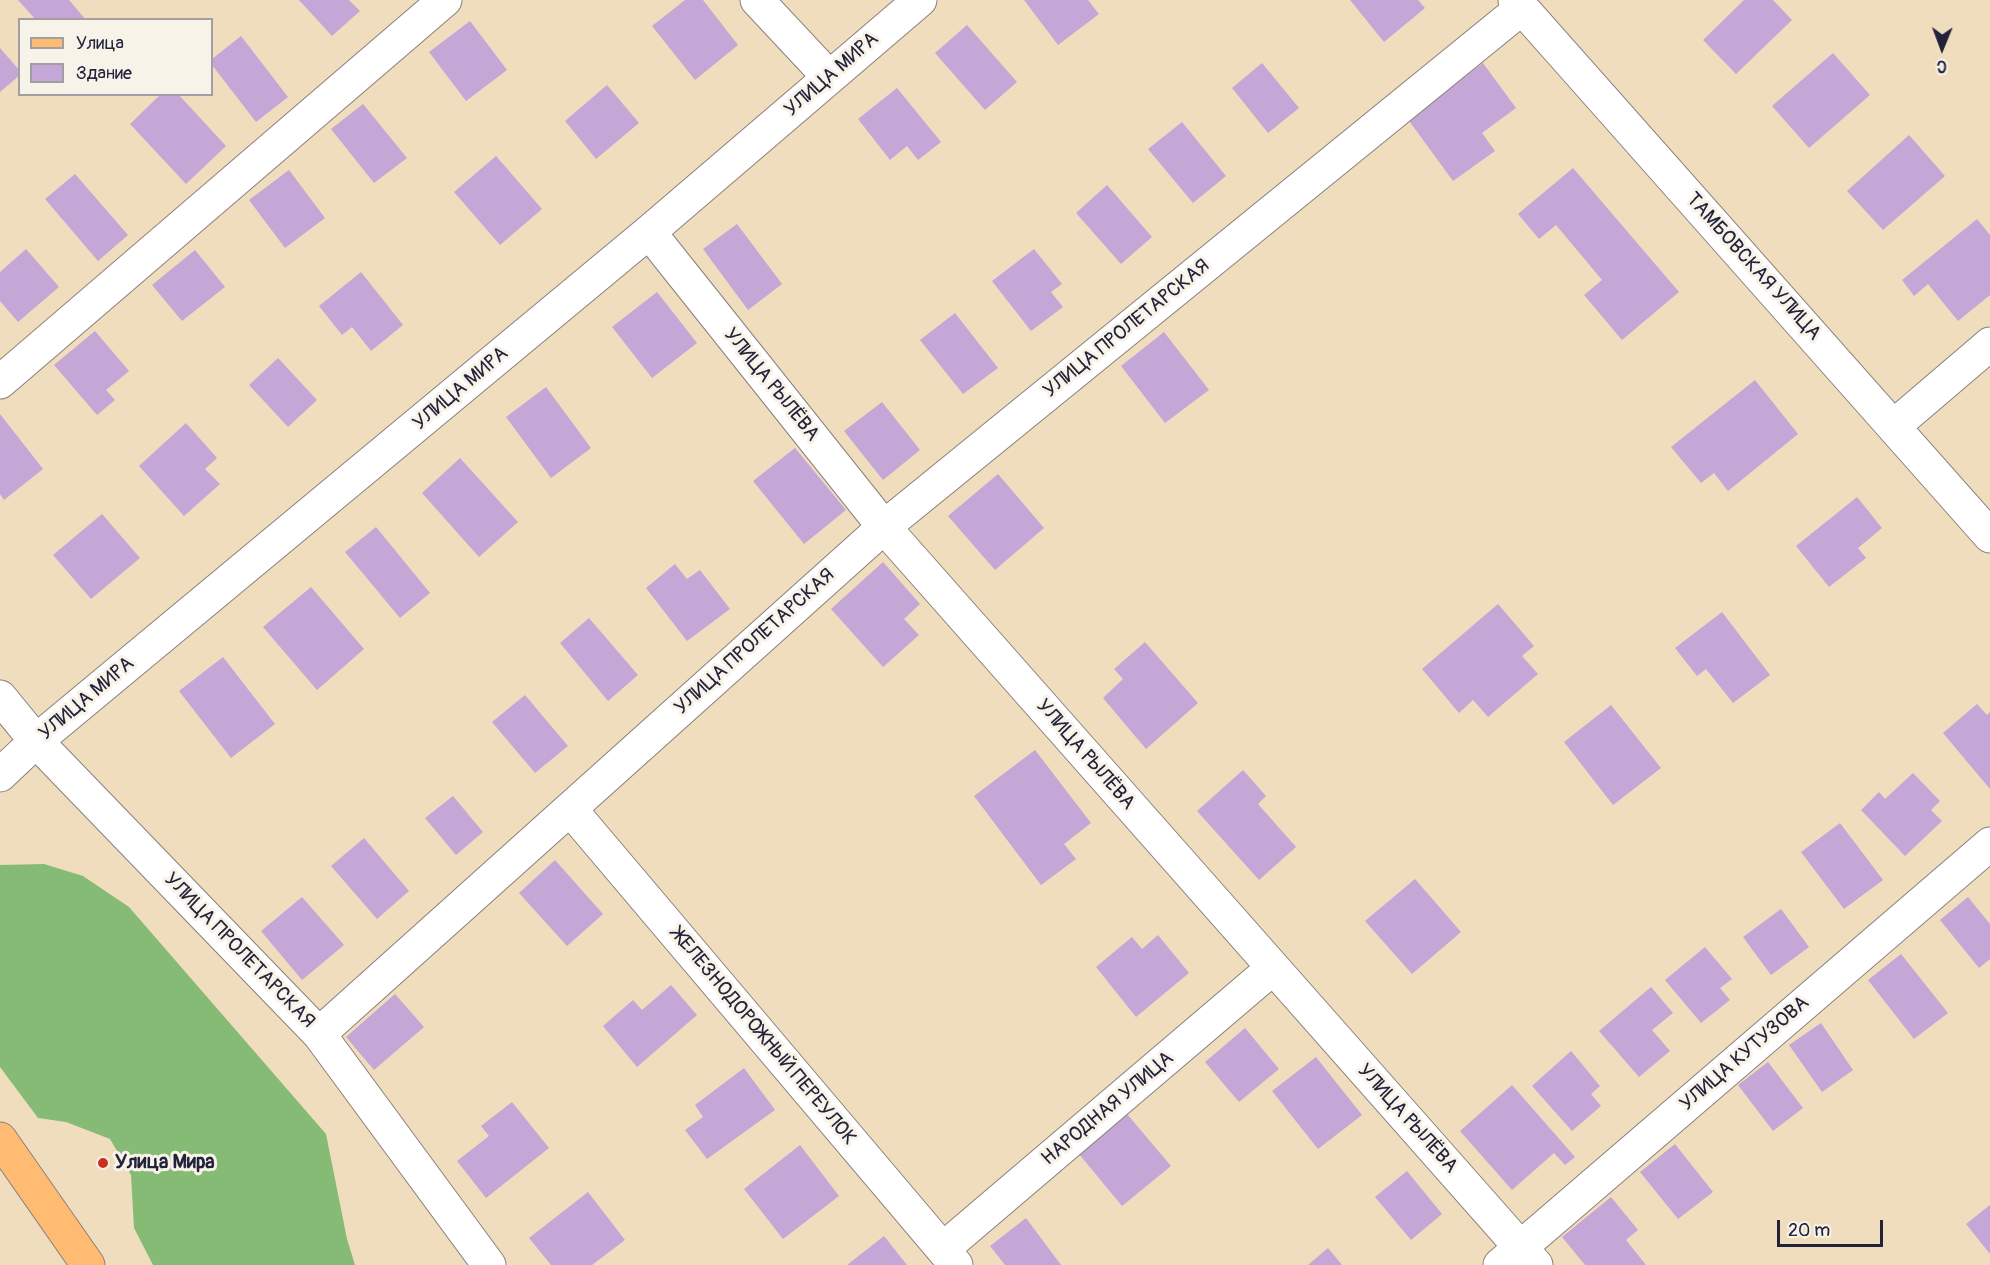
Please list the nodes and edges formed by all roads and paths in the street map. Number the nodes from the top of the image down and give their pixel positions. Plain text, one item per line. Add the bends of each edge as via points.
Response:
1 (445, 0) edge
2 (757, 0) edge
3 (920, 0) edge
4 (1518, 4) edge
5 (829, 78) junction
6 (649, 232) junction
7 (1990, 344) edge
8 (0, 381) edge
9 (1894, 426) junction
10 (884, 527) junction
11 (1990, 536) edge
12 (0, 697) edge
13 (36, 741) junction
14 (0, 775) edge
15 (570, 809) junction
16 (1990, 844) edge
17 (1273, 968) junction
18 (319, 1034) junction
19 (0, 1139) edge
20 (950, 1257) edge
21 (1519, 1259) edge
22 (88, 1265) edge
23 (489, 1265) edge

1 - 8 street
2 - 5 street
3 - 5 street, УЛИЦА МИРА
4 - 9 street, ТАМБОВСКАЯ УЛИЦА
4 - 10 street, УЛИЦА ПРОЛЕТАРСКАЯ
5 - 6 street, УЛИЦА МИРА
6 - 10 street, УЛИЦА РЫЛЁВА
6 - 13 street, УЛИЦА МИРА
7 - 9 street
9 - 11 street, ТАМБОВСКАЯ УЛИЦА
10 - 15 street, УЛИЦА ПРОЛЕТАРСКАЯ
10 - 17 street, УЛИЦА РЫЛЁВА
12 - 13 street, УЛИЦА ПРОЛЕТАРСКАЯ
13 - 14 street, УЛИЦА МИРА
13 - 18 street, УЛИЦА ПРОЛЕТАРСКАЯ
15 - 18 street, УЛИЦА ПРОЛЕТАРСКАЯ
15 - 20 street, ЖЕЛЕЗНОДОРОЖНЫЙ ПЕРЕУЛОК
16 - 21 street, УЛИЦА КУТУЗОВА
17 - 20 street, НАРОДНАЯ УЛИЦА
17 - 21 street, УЛИЦА РЫЛЁВА
18 - 23 street
19 - 22 main road

